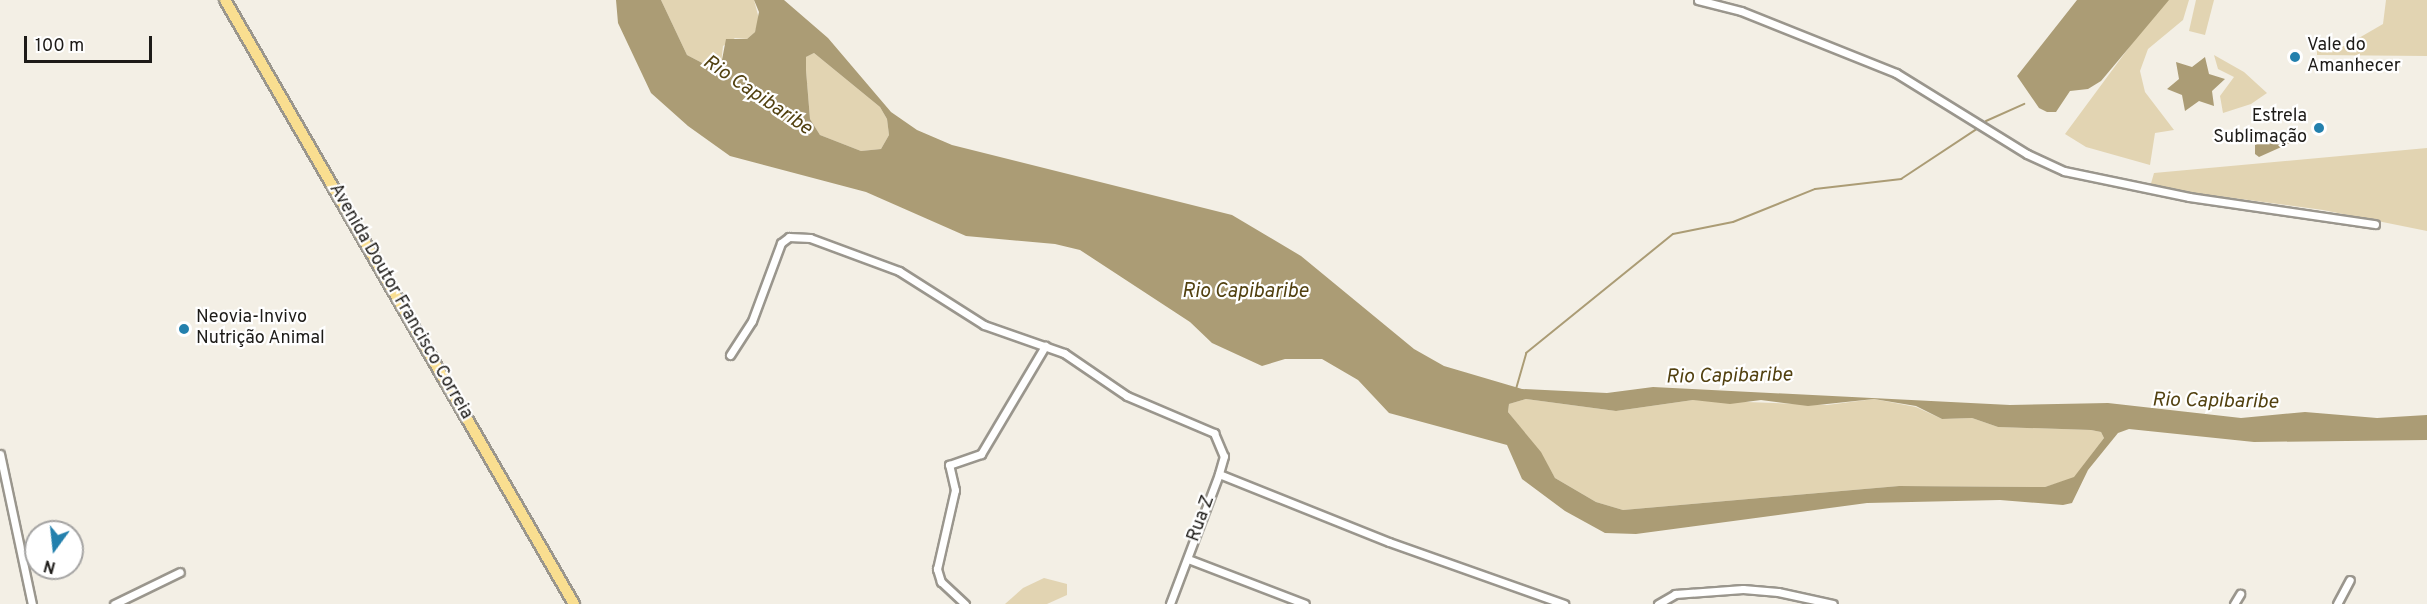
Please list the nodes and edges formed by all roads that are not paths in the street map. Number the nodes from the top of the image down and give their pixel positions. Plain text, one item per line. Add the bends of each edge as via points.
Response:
1 (225, 0) edge
2 (1698, 0) edge
3 (2375, 224) dead end
4 (1045, 346) junction
5 (730, 355) dead end
6 (0, 454) edge
7 (1219, 474) junction
8 (1188, 559) junction
9 (180, 572) dead end
10 (2350, 579) dead end
11 (2240, 594) dead end
12 (32, 604) edge
13 (114, 604) edge
14 (574, 604) edge
15 (966, 604) edge
16 (1170, 604) edge
17 (1305, 604) edge
18 (1564, 604) edge
19 (1658, 604) edge
20 (1833, 604) edge
21 (2234, 604) edge
22 (2337, 604) edge

1 - 14 main road, Avenida Doutor Francisco Correia
2 - 3 street via 1741,10 1896,73 2015,147 2064,171 2189,198
4 - 5 street via 984,325 899,271 796,236 781,243 752,321
4 - 7 street, Rua Z via 1092,368 1127,396 1214,434 1224,456
4 - 15 street via 981,454 949,465 956,490 937,569 941,582
6 - 12 street
7 - 8 street, Rua Z
7 - 18 street via 1389,542
8 - 16 street, Rua Z
8 - 17 street
9 - 13 street
10 - 22 street
11 - 21 street
19 - 20 street via 1666,596 1743,589

